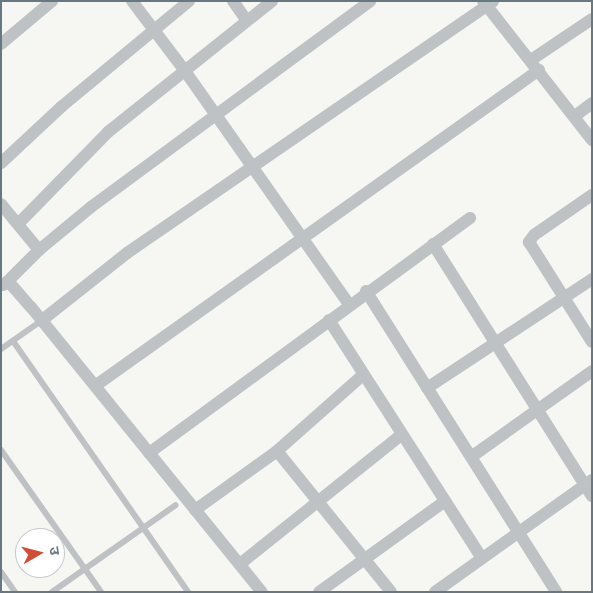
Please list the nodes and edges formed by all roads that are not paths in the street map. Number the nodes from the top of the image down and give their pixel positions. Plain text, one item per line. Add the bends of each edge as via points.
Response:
1 (52, 1) edge
2 (132, 1) edge
3 (189, 1) edge
4 (233, 1) edge
5 (272, 1) edge
6 (370, 1) edge
7 (488, 3) edge
8 (592, 19) edge
9 (247, 21) junction
10 (153, 29) junction
11 (1, 44) edge
12 (535, 65) junction
13 (186, 71) junction
14 (592, 103) edge
15 (217, 115) junction
16 (575, 116) junction
17 (592, 140) edge
18 (1, 163) edge
19 (254, 168) junction
20 (592, 195) edge
21 (1, 204) edge
22 (470, 218) dead end
23 (18, 224) junction
24 (304, 238) junction
25 (433, 244) junction
26 (38, 250) junction
27 (592, 279) edge
28 (5, 284) edge
29 (366, 291) junction
30 (564, 299) junction
31 (349, 304) junction
32 (329, 320) junction
33 (41, 321) junction
34 (13, 341) junction
35 (592, 342) edge
36 (496, 343) junction
37 (1, 349) edge
38 (592, 372) edge
39 (362, 374) junction
40 (95, 386) junction
41 (427, 388) junction
42 (537, 409) junction
43 (401, 436) junction
44 (1, 450) edge
45 (277, 452) junction
46 (149, 453) junction
47 (471, 457) junction
48 (589, 487) edge
49 (317, 501) junction
50 (445, 501) junction
51 (176, 505) dead end
52 (195, 510) junction
53 (144, 527) junction
54 (519, 532) junction
55 (482, 558) junction
56 (365, 560) junction
57 (240, 564) junction
58 (84, 567) junction
59 (1, 572) edge
60 (15, 592) edge
61 (52, 592) edge
62 (101, 592) edge
63 (188, 592) edge
64 (262, 592) edge
65 (319, 592) edge
66 (391, 592) edge
67 (435, 592) edge
68 (556, 592) edge

1 - 11 street
2 - 10 street
3 - 10 street
4 - 9 street
5 - 9 street
6 - 15 street
7 - 12 street
7 - 19 street via 380,76
8 - 12 street
9 - 13 street
10 - 13 street
10 - 18 street
12 - 16 street
12 - 24 street
13 - 15 street
13 - 23 street via 108,132
14 - 16 street
15 - 19 street
15 - 26 street
16 - 17 street
19 - 24 street
19 - 33 street via 127,253
20 - 30 street via 534,235 529,242
21 - 23 street
22 - 25 street
23 - 26 street
24 - 31 street
24 - 40 street
25 - 29 street
25 - 36 street
26 - 28 street
27 - 30 street
28 - 33 street
29 - 31 street
29 - 41 street
30 - 35 street
30 - 36 street
31 - 32 street
32 - 39 street
32 - 46 street via 244,386
33 - 34 lane
33 - 40 street
34 - 37 lane
34 - 53 lane
36 - 41 street
36 - 42 street
38 - 42 street
39 - 43 street
39 - 45 street
40 - 46 street
41 - 47 street
42 - 47 street
42 - 48 street
43 - 49 street
43 - 50 street
44 - 58 lane
45 - 49 street
45 - 52 street
46 - 52 street
47 - 54 street
48 - 54 street
49 - 56 street
49 - 57 street
50 - 55 street
50 - 56 street
51 - 53 lane
52 - 57 street
53 - 58 lane
53 - 63 lane
54 - 55 street
54 - 68 street
55 - 67 street
56 - 65 street
56 - 66 street
57 - 64 street
58 - 61 lane
58 - 62 lane
59 - 60 lane

